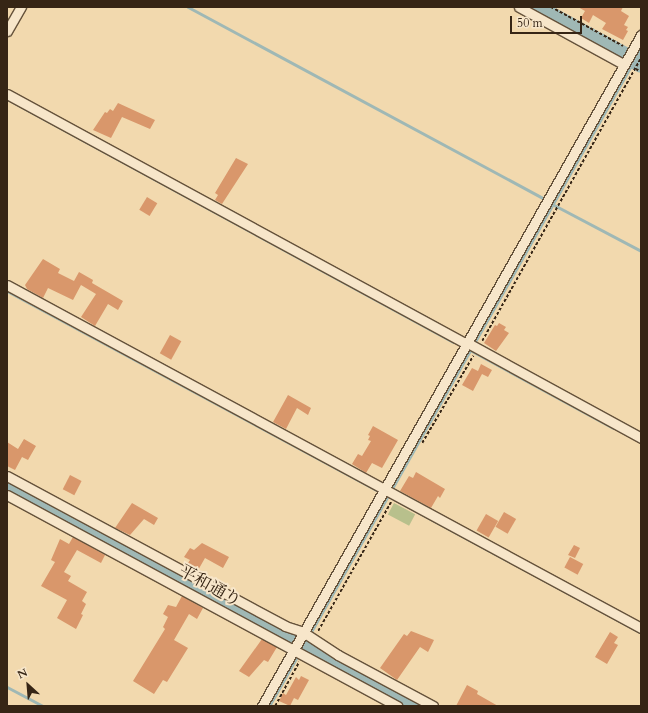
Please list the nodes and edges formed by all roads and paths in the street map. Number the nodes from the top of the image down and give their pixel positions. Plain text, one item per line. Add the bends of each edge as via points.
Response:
1 (21, 7) edge
2 (519, 7) edge
3 (551, 7) edge
4 (7, 31) edge
5 (641, 35) edge
6 (631, 51) junction
7 (641, 58) edge
8 (624, 62) junction
9 (635, 68) junction
10 (641, 72) edge
11 (7, 94) edge
12 (7, 285) edge
13 (471, 346) junction
14 (641, 438) edge
15 (422, 444) dead end
16 (7, 476) edge
17 (389, 494) junction
18 (7, 495) edge
19 (641, 628) edge
20 (307, 635) junction
21 (297, 652) junction
22 (262, 706) edge
23 (275, 706) edge
24 (398, 706) edge
25 (432, 706) edge

1 - 4 street
2 - 8 street
3 - 6 path
5 - 6 street
6 - 8 street
7 - 9 path
8 - 13 street
9 - 10 path
9 - 13 path via 559,204
11 - 13 street
12 - 17 street
13 - 14 street
13 - 15 path
13 - 17 street
16 - 20 street via 285,626
17 - 19 street
17 - 20 street
17 - 20 path
18 - 21 street, 平和通り
20 - 21 street
20 - 25 street
21 - 22 street
21 - 23 path
21 - 24 street, 平和通り

